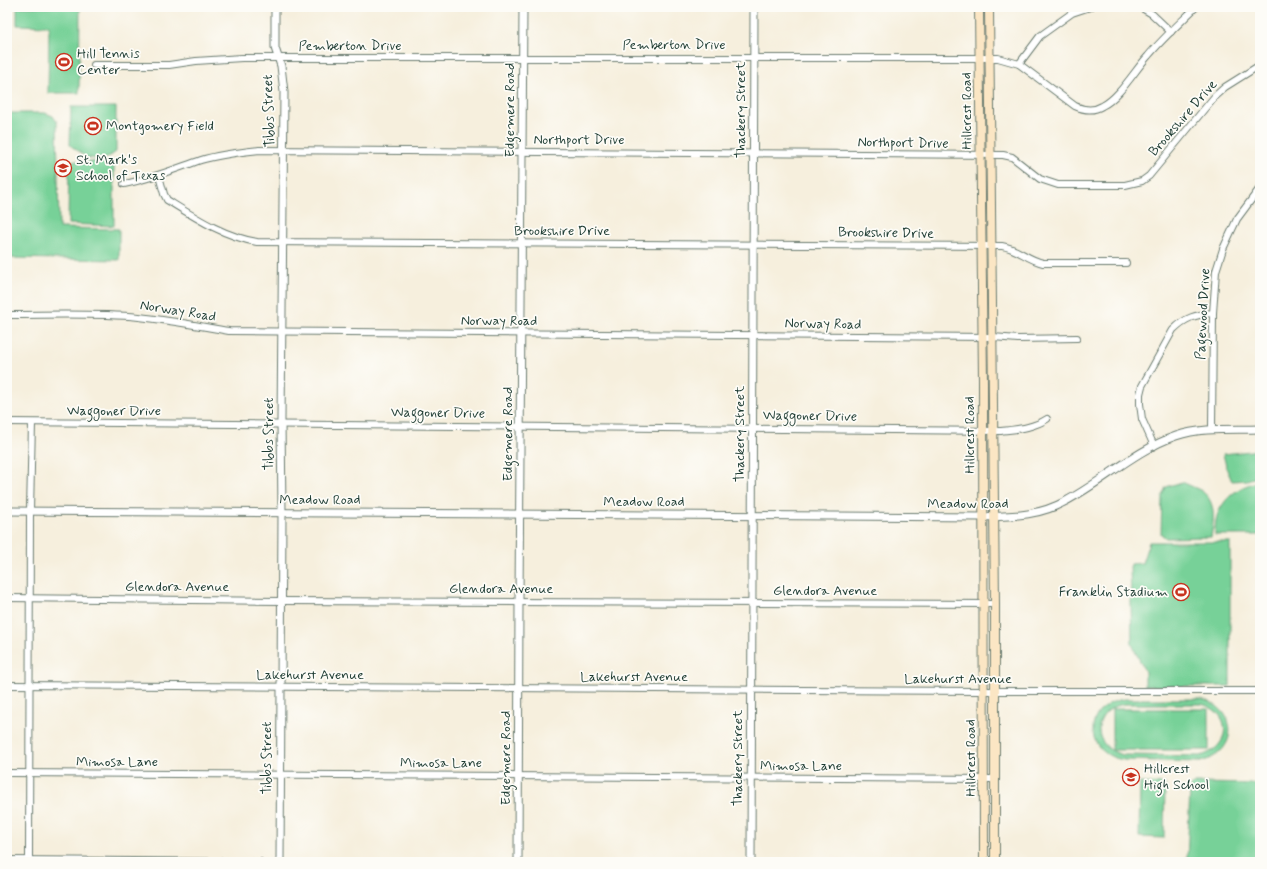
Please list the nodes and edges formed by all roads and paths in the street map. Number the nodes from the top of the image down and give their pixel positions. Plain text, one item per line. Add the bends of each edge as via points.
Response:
1 (275, 7) edge
2 (523, 7) edge
3 (754, 7) edge
4 (979, 7) edge
5 (989, 7) edge
6 (1090, 7) edge
7 (1140, 7) edge
8 (1196, 7) edge
9 (1171, 32) junction
10 (523, 57) junction
11 (754, 57) junction
12 (278, 58) junction
13 (979, 58) junction
14 (990, 58) junction
15 (1019, 64) junction
16 (94, 65) dead end
17 (1260, 66) edge
18 (284, 150) junction
19 (522, 152) junction
20 (754, 153) junction
21 (980, 156) junction
22 (991, 156) junction
23 (159, 176) junction
24 (124, 184) dead end
25 (1260, 188) edge
26 (283, 243) junction
27 (522, 243) junction
28 (754, 244) junction
29 (981, 246) junction
30 (992, 246) junction
31 (1126, 263) dead end
32 (1213, 313) junction
33 (7, 315) edge
34 (282, 332) junction
35 (521, 334) junction
36 (754, 335) junction
37 (982, 337) junction
38 (993, 337) junction
39 (1077, 338) dead end
40 (1047, 419) dead end
41 (7, 422) edge
42 (32, 423) junction
43 (281, 424) junction
44 (521, 426) junction
45 (753, 428) junction
46 (1212, 429) junction
47 (1260, 429) edge
48 (988, 431) junction
49 (1154, 446) junction
50 (7, 511) edge
51 (30, 511) junction
52 (282, 513) junction
53 (520, 514) junction
54 (753, 515) junction
55 (984, 517) junction
56 (994, 517) junction
57 (7, 598) edge
58 (30, 598) junction
59 (282, 601) junction
60 (519, 601) junction
61 (752, 603) junction
62 (984, 604) junction
63 (995, 604) junction
64 (7, 685) edge
65 (30, 686) junction
66 (281, 687) junction
67 (519, 688) junction
68 (752, 690) junction
69 (984, 691) junction
70 (995, 691) junction
71 (1260, 691) edge
72 (7, 773) edge
73 (29, 773) junction
74 (280, 775) junction
75 (519, 776) junction
76 (751, 777) junction
77 (984, 779) junction
78 (995, 779) junction
79 (7, 860) edge
80 (29, 861) edge
81 (260, 862) edge
82 (280, 862) edge
83 (518, 862) edge
84 (750, 862) edge
85 (984, 862) edge
86 (995, 862) edge

1 - 12 street, Tibbs Street via 274,38
2 - 10 street, Edgemere Road
3 - 11 street, Thackery Street
4 - 13 main road, Hillcrest Road
5 - 14 main road, Hillcrest Road
6 - 15 street via 1072,13 1040,36
7 - 9 street via 1152,14
8 - 9 street, Pemberton Drive
9 - 15 street, Pemberton Drive via 1148,55 1117,94 1097,108 1083,109 1075,106
10 - 11 street, Pemberton Drive
10 - 12 street, Pemberton Drive
10 - 19 street, Edgemere Road
11 - 13 street, Pemberton Drive
11 - 20 street, Thackery Street
12 - 16 street, Pemberton Drive via 219,59 146,66
12 - 18 street, Tibbs Street via 284,92
13 - 14 street, Pemberton Drive
13 - 21 main road, Hillcrest Road
14 - 15 street, Pemberton Drive
14 - 22 main road, Hillcrest Road
17 - 22 street, Brookshire Drive via 1239,77 1215,96 1149,176 1136,183 1119,186 1058,185 1040,179 1012,158
18 - 19 street, Northport Drive
18 - 23 street, Northport Drive via 236,152 203,160
18 - 26 street, Tibbs Street
19 - 20 street, Northport Drive
19 - 27 street, Edgemere Road
20 - 21 street, Northport Drive
20 - 28 street, Thackery Street
21 - 22 street, Northport Drive
21 - 29 main road, Hillcrest Road
22 - 30 main road, Hillcrest Road
23 - 24 street, Northport Drive
23 - 26 street, Brookshire Drive via 167,200 210,226 243,240
25 - 32 street, Pagewood Drive via 1237,219 1223,249 1216,271
26 - 27 street, Brookshire Drive
26 - 34 street, Tibbs Street
27 - 28 street, Brookshire Drive
27 - 35 street, Edgemere Road
28 - 29 street, Brookshire Drive
28 - 36 street, Thackery Street
29 - 30 street, Brookshire Drive
29 - 37 main road, Hillcrest Road
30 - 31 street, Brookshire Drive via 1012,249 1043,263
30 - 38 main road, Hillcrest Road
32 - 46 street, Pagewood Drive
32 - 49 street via 1191,317 1173,330 1142,386 1142,418
33 - 34 street, Norway Road via 106,315 168,320 229,332
34 - 35 street, Norway Road
34 - 43 street, Tibbs Street
35 - 36 street, Norway Road
35 - 44 street, Edgemere Road
36 - 37 street, Norway Road
36 - 45 street, Thackery Street
37 - 38 street, Norway Road
37 - 48 main road, Hillcrest Road
38 - 39 street, Norway Road
38 - 48 main road, Hillcrest Road
40 - 48 street, Waggoner Drive via 1020,429
41 - 42 street, Waggoner Drive
42 - 43 street, Waggoner Drive
42 - 51 street
43 - 44 street, Waggoner Drive
43 - 52 street, Tibbs Street
44 - 45 street, Waggoner Drive
44 - 53 street, Edgemere Road
45 - 48 street, Waggoner Drive
45 - 54 street, Thackery Street
46 - 47 street, Meadow Road
46 - 49 street, Meadow Road via 1183,434
48 - 55 main road, Hillcrest Road
48 - 56 main road, Hillcrest Road
49 - 56 street, Meadow Road via 1066,501 1034,513
50 - 51 street, Meadow Road
51 - 52 street, Meadow Road
51 - 58 street
52 - 53 street, Meadow Road
52 - 59 street, Tibbs Street
53 - 54 street, Meadow Road
53 - 60 street, Edgemere Road
54 - 55 street, Meadow Road
54 - 61 street, Thackery Street
55 - 56 street, Meadow Road
55 - 62 main road, Hillcrest Road
56 - 63 main road, Hillcrest Road
57 - 58 street, Glendora Avenue
58 - 59 street, Glendora Avenue
58 - 65 street
59 - 60 street, Glendora Avenue
59 - 66 street, Tibbs Street
60 - 61 street, Glendora Avenue
60 - 67 street, Edgemere Road
61 - 62 street, Glendora Avenue
61 - 68 street, Thackery Street
62 - 63 street, Glendora Avenue
62 - 69 main road, Hillcrest Road
63 - 70 main road, Hillcrest Road
64 - 65 street, Lakehurst Avenue
65 - 66 street, Lakehurst Avenue
65 - 73 street
66 - 67 street, Lakehurst Avenue
66 - 74 street, Tibbs Street
67 - 68 street, Lakehurst Avenue
67 - 75 street, Edgemere Road
68 - 69 street, Lakehurst Avenue
68 - 76 street, Thackery Street
69 - 70 street, Lakehurst Avenue
69 - 77 main road, Hillcrest Road
70 - 71 street, Lakehurst Avenue
70 - 78 main road, Hillcrest Road
72 - 73 street, Mimosa Lane
73 - 74 street, Mimosa Lane
73 - 80 street
74 - 75 street, Mimosa Lane
74 - 82 street, Tibbs Street
75 - 76 street, Mimosa Lane
75 - 83 street, Edgemere Road
76 - 77 street, Mimosa Lane
76 - 84 street, Thackery Street
77 - 78 street, Mimosa Lane
77 - 85 main road, Hillcrest Road
78 - 86 main road, Hillcrest Road
79 - 80 street
80 - 81 street

